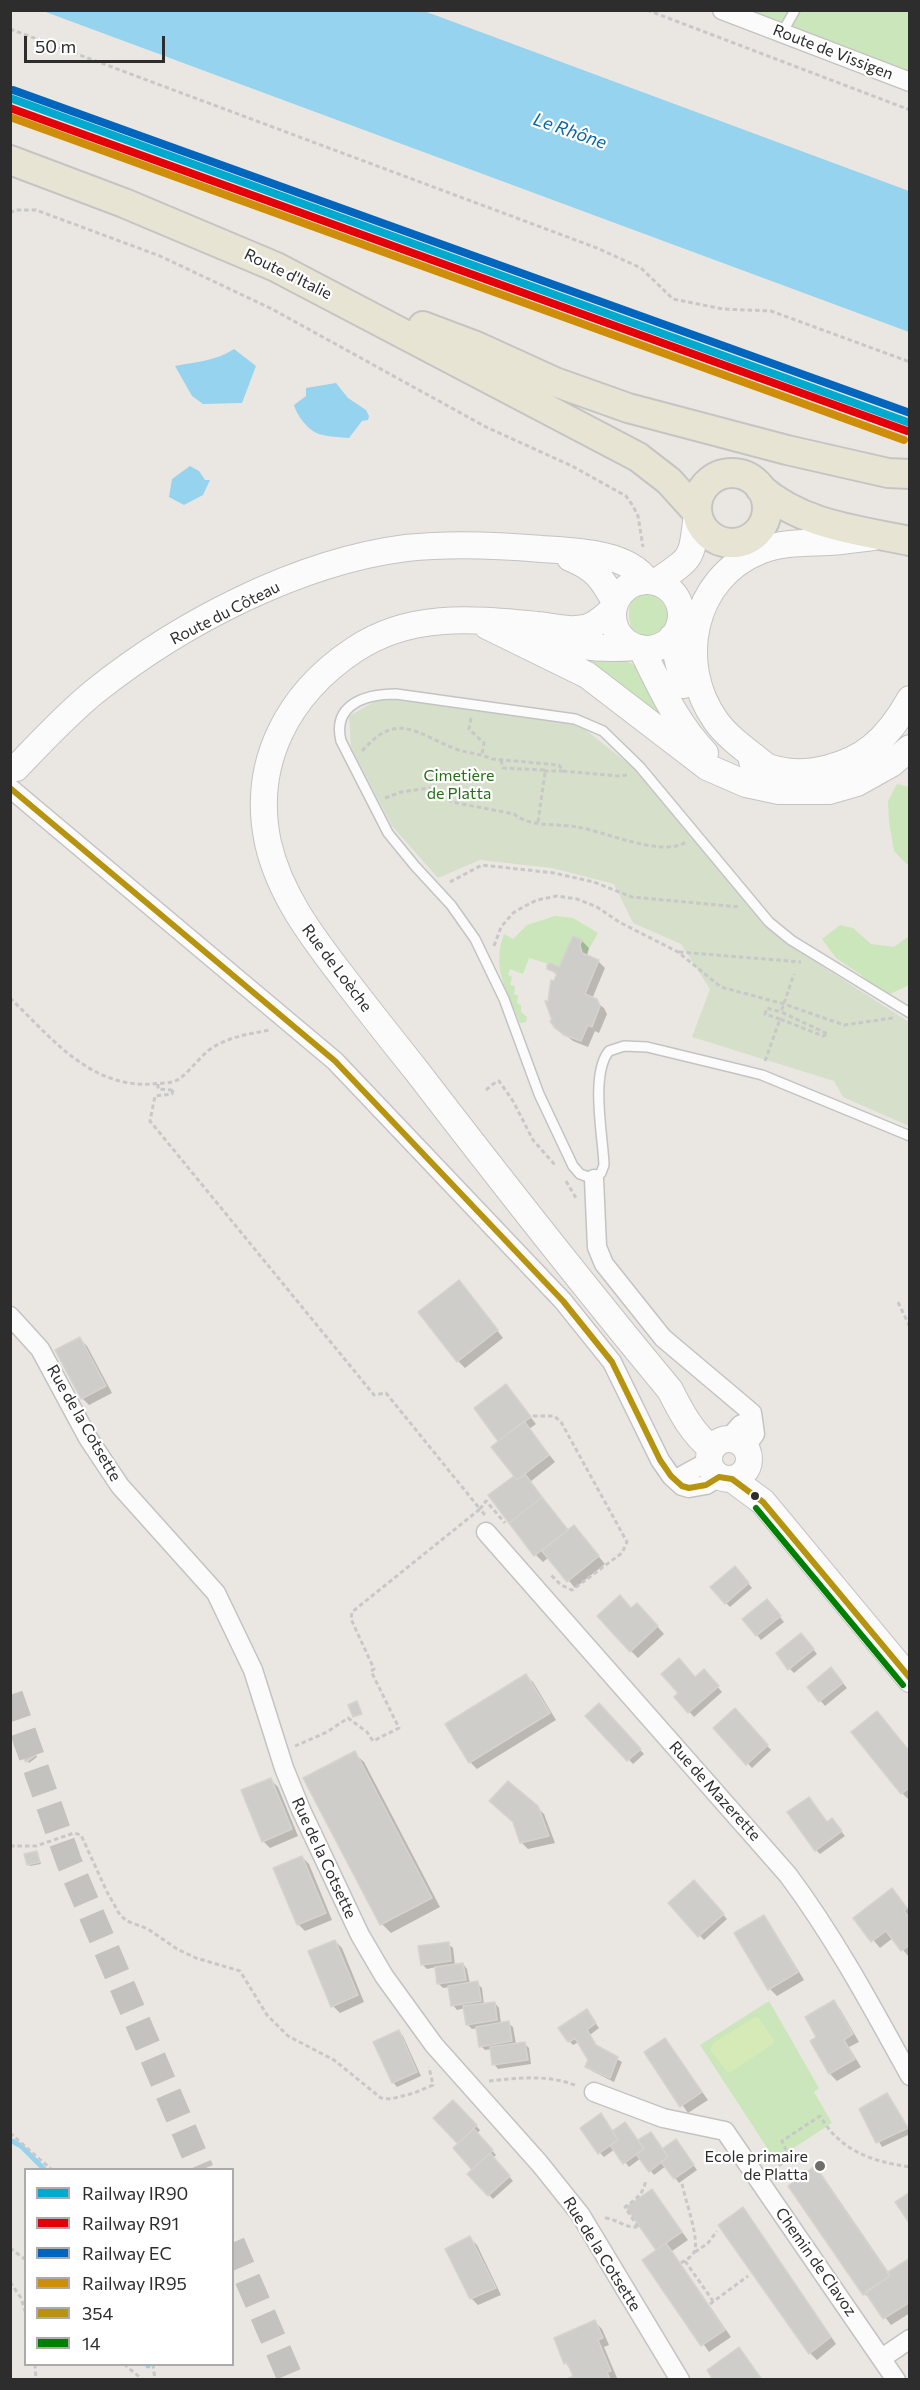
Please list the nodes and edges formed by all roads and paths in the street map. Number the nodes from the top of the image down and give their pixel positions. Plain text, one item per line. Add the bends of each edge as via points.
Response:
1 (648, 10) edge
2 (722, 10) edge
3 (795, 10) edge
4 (10, 29) edge
5 (782, 33) junction
6 (909, 82) edge
7 (909, 110) edge
8 (10, 160) edge
9 (10, 213) edge
10 (322, 290) junction
11 (909, 362) edge
12 (555, 413) junction
13 (638, 457) junction
14 (730, 473) junction
15 (909, 474) edge
16 (760, 488) junction
17 (697, 513) junction
18 (832, 525) junction
19 (896, 539) edge
20 (745, 541) junction
21 (694, 544) junction
22 (546, 549) junction
23 (651, 581) junction
24 (614, 606) junction
25 (476, 621) junction
26 (516, 623) junction
27 (676, 626) junction
28 (638, 647) junction
29 (909, 699) edge
30 (469, 729) dead end
31 (909, 748) edge
32 (482, 754) junction
33 (351, 759) junction
34 (501, 760) junction
35 (640, 767) junction
36 (767, 767) junction
37 (544, 771) junction
38 (563, 771) junction
39 (13, 778) edge
40 (728, 778) junction
41 (372, 803) junction
42 (538, 823) junction
43 (696, 833) junction
44 (436, 890) junction
45 (750, 901) junction
46 (809, 951) junction
47 (678, 952) junction
48 (487, 963) junction
49 (794, 974) dead end
50 (10, 998) edge
51 (784, 1004) junction
52 (781, 1012) junction
53 (909, 1013) edge
54 (899, 1017) dead end
55 (780, 1019) junction
56 (292, 1025) junction
57 (764, 1065) dead end
58 (158, 1083) junction
59 (486, 1090) dead end
60 (909, 1136) edge
61 (560, 1172) dead end
62 (565, 1179) dead end
63 (594, 1179) junction
64 (594, 1200) junction
65 (898, 1302) dead end
66 (10, 1316) edge
67 (909, 1327) edge
68 (533, 1416) dead end
69 (727, 1457) junction
70 (480, 1509) junction
71 (510, 1531) dead end
72 (486, 1532) joint
73 (544, 1569) dead end
74 (909, 1679) edge
75 (279, 1751) junction
76 (10, 1846) edge
77 (434, 2045) junction
78 (909, 2076) edge
79 (480, 2081) dead end
80 (594, 2092) joint
81 (10, 2133) edge
82 (909, 2167) edge
83 (51, 2168) edge
84 (758, 2178) junction
85 (646, 2180) dead end
86 (682, 2183) dead end
87 (605, 2218) dead end
88 (717, 2231) dead end
89 (10, 2248) edge
90 (694, 2253) junction
91 (24, 2258) edge
92 (748, 2276) dead end
93 (10, 2282) edge
94 (24, 2308) edge
95 (909, 2339) edge
96 (882, 2358) junction
97 (127, 2366) edge
98 (143, 2379) edge
99 (680, 2379) edge
100 (896, 2379) edge

1 - 7 path
2 - 5 street, Route de Vissigen
3 - 5 lane
4 - 11 path via 597,248 641,267 673,299 723,309 771,311
5 - 6 street, Route de Vissigen
8 - 10 main road, Route d'Italie via 228,245
9 - 23 path via 36,210 160,256 272,309 486,427 572,466 626,496 638,516
10 - 12 main road, Route d'Italie
10 - 15 main road via 476,346 555,382 628,408 787,450 888,473
12 - 13 main road, Route d'Italie
12 - 21 main road, Route d'Italie via 663,487 686,514
13 - 14 main road, Route d'Italie via 670,466
13 - 17 main road, Route d'Italie via 669,481
14 - 16 main road via 748,477
14 - 17 main road via 706,483 699,495
16 - 18 main road via 788,509
16 - 20 main road via 765,496 766,516 760,529
17 - 20 main road via 703,529 713,538 726,543
17 - 21 street
18 - 19 main road
18 - 20 main road
19 - 36 street via 790,543 760,550 724,575 703,605 693,646 698,688 726,733
20 - 27 street via 708,575
21 - 23 street via 685,562
22 - 23 street, Route du Côteau via 617,560
22 - 24 street, Route du Côteau via 591,568 602,580
22 - 39 street, Route du Côteau via 475,544 405,549 341,562 264,589 189,627 94,692
23 - 24 street via 628,586
23 - 27 street via 674,595
24 - 26 street, Rue de Loèche via 586,628 567,630
24 - 28 street via 613,620 619,634
25 - 26 street, Rue de Loèche
25 - 40 street via 587,675 707,767
25 - 69 street, Rue de Loèche via 424,622 389,632 339,660 308,689 286,720 267,769 264,801 268,842 286,893 319,946 670,1390 700,1439
26 - 28 street, Rue de Loèche via 531,633 586,647
27 - 28 street via 656,647
27 - 36 street via 680,673 703,722 739,756
28 - 40 street via 682,725
29 - 36 street via 899,719 872,748 845,763 800,772
30 - 32 path via 484,743
31 - 40 street via 891,764 857,783 829,791 779,791
32 - 33 path via 468,754 428,735 398,729 385,730
32 - 34 path
33 - 35 lane via 338,729 341,716 358,701 378,694 396,694 575,719 603,731
33 - 41 lane
34 - 37 path via 503,768
34 - 38 path via 559,765
35 - 38 path via 631,775 618,776
35 - 43 lane
37 - 38 path
37 - 42 path
39 - 56 street
41 - 42 path via 401,792 429,788 452,802 514,814
41 - 44 lane via 398,847
42 - 43 path via 669,846 681,845
43 - 45 lane
44 - 45 path via 482,865 554,873 594,882 632,897 744,908
44 - 48 lane via 465,922
45 - 46 lane via 770,922
46 - 47 path via 800,963
46 - 53 lane
47 - 48 path via 597,907 557,896 537,900 513,913 501,927
47 - 51 path via 721,987
48 - 63 lane via 573,1166 580,1174
49 - 51 path
50 - 58 path via 64,1052 92,1070 132,1083
51 - 52 path
51 - 54 path via 844,1025
52 - 55 path via 767,1008 765,1014
52 - 55 path via 826,1031 827,1035
55 - 57 path
56 - 58 path via 231,1038 209,1050 178,1080
56 - 69 street via 335,1061 563,1301 612,1362 665,1470 675,1479
58 - 70 path via 158,1089 173,1090 172,1094 154,1096 150,1121 374,1395 386,1393
59 - 61 path via 499,1082 533,1140
60 - 63 lane via 762,1076 665,1051 624,1046 609,1051 601,1066 604,1165
62 - 64 path via 578,1201
63 - 64 street
64 - 69 street via 597,1247 603,1264 663,1338 752,1413 755,1434
65 - 67 path
66 - 75 street, Rue de la Cotsette via 40,1349 88,1438 120,1485 216,1593 253,1670
68 - 73 path via 554,1416 561,1422 627,1542 622,1553 572,1590
69 - 74 street, Rue de Loèche
70 - 71 path via 489,1502
70 - 72 path via 486,1517
70 - 75 path via 352,1612 351,1619 374,1669 371,1671 399,1728 373,1741 348,1718 327,1732
72 - 78 street, Rue de Mazerette via 789,1875 843,1955
75 - 77 street, Rue de la Cotsette via 360,1935 390,1985
76 - 77 path via 36,1846 74,1833 81,1835 120,1915 196,1958 240,1971 267,2015 288,2036 334,2060 381,2098 391,2099 433,2085 429,2066
77 - 99 street, Rue de la Cotsette via 580,2214
79 - 80 path via 557,2078
80 - 84 street, Chemin de Clavoz via 663,2118 725,2131
81 - 83 path
82 - 84 path via 871,2158 844,2146 820,2116 782,2141 790,2159
84 - 96 street, Chemin de Clavoz
85 - 87 path via 639,2197 625,2207 638,2227
86 - 90 path via 694,2233
88 - 90 path
89 - 91 path
90 - 92 path via 683,2262 711,2303
93 - 94 path
95 - 96 street
96 - 100 street, Chemin de Clavoz
97 - 98 path

